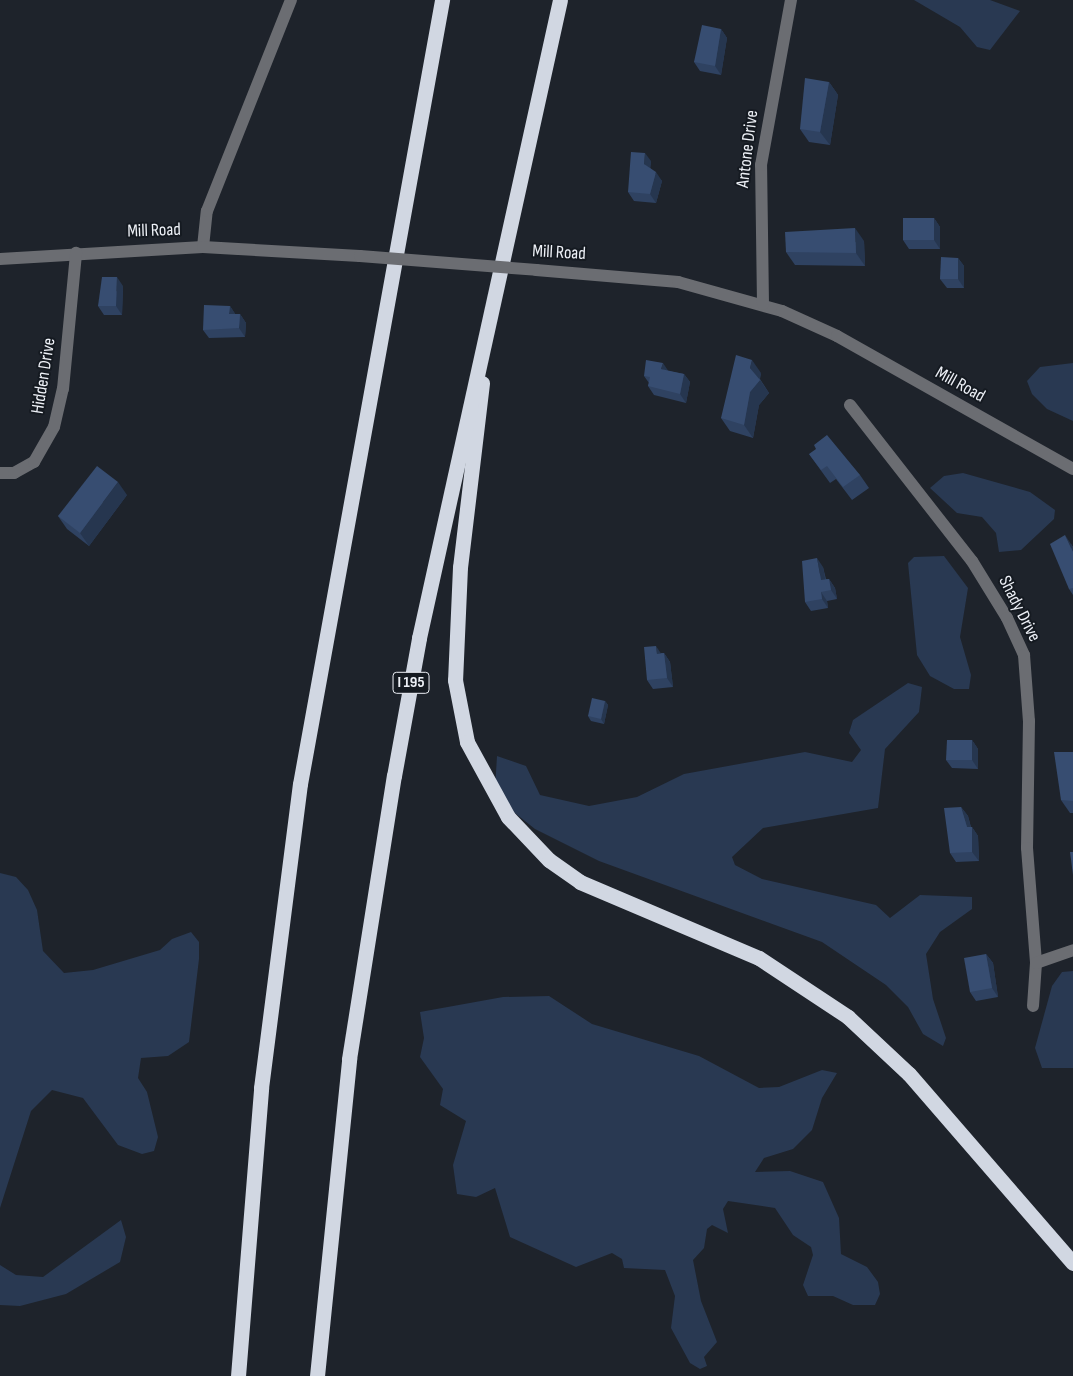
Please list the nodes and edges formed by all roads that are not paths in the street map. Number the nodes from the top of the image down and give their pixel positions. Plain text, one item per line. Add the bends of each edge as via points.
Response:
1 (291, 0) edge
2 (442, 0) edge
3 (560, 0) edge
4 (791, 0) edge
5 (202, 246) junction
6 (76, 252) junction
7 (0, 259) edge
8 (494, 286) junction
9 (763, 304) junction
10 (850, 405) dead end
11 (1073, 469) edge
12 (0, 473) edge
13 (1073, 950) edge
14 (1036, 964) junction
15 (1033, 1006) dead end
16 (1073, 1263) edge
17 (238, 1376) edge
18 (317, 1376) edge

1 - 5 street via 207,211
2 - 17 highway via 300,784 262,1078
3 - 8 highway, I 195 via 509,237
4 - 9 street, Antone Drive via 760,173
5 - 6 street, Mill Road
5 - 9 street, Mill Road, bridge via 678,282
6 - 7 street, Mill Road
6 - 12 street, Hidden Drive via 63,389 54,427 34,462 14,473
8 - 16 highway via 462,550 454,656 461,722 486,782 522,834 572,877 611,898 759,958 848,1016 909,1074
8 - 18 highway, I 195 via 419,638 388,813 345,1096
9 - 11 street, Mill Road via 837,336
10 - 14 street, Shady Drive via 972,562 1024,655 1029,721 1027,848
13 - 14 street
14 - 15 street, Shady Drive

